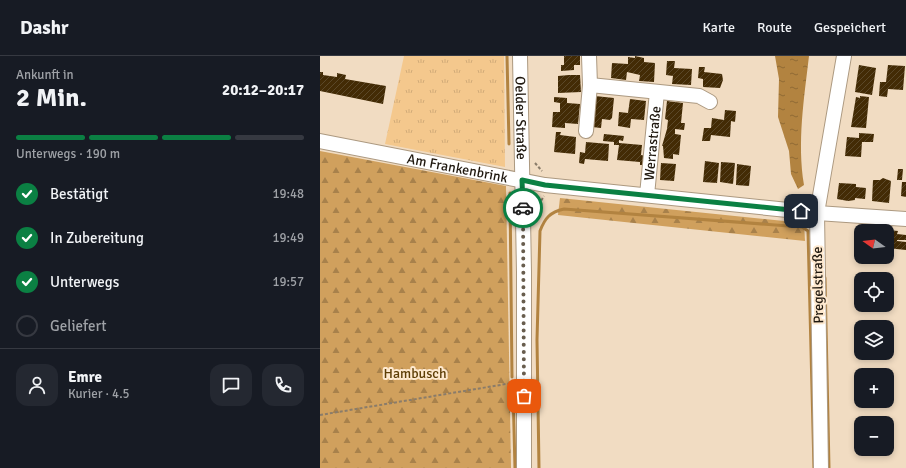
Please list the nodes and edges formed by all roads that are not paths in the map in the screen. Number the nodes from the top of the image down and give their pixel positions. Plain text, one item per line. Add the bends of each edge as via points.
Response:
1 (520, 56) edge
2 (589, 56) edge
3 (844, 56) edge
4 (590, 85) junction
5 (657, 92) junction
6 (710, 102) dead end
7 (586, 131) dead end
8 (320, 141) edge
9 (522, 180) junction
10 (647, 195) junction
11 (816, 213) junction
12 (906, 219) edge
13 (524, 468) edge
14 (821, 468) edge

1 - 9 street, Oelder Straße
2 - 4 street
3 - 11 street, Pregelstraße
4 - 5 street, Werrastraße
4 - 7 street
5 - 6 street, Werrastraße via 699,96
5 - 10 street, Werrastraße
8 - 9 street, Am Frankenbrink
9 - 10 street, Am Frankenbrink via 545,185
9 - 13 street, Oelder Straße
10 - 11 street, Am Frankenbrink
11 - 12 street, Am Frankenbrink
11 - 14 street, Pregelstraße

